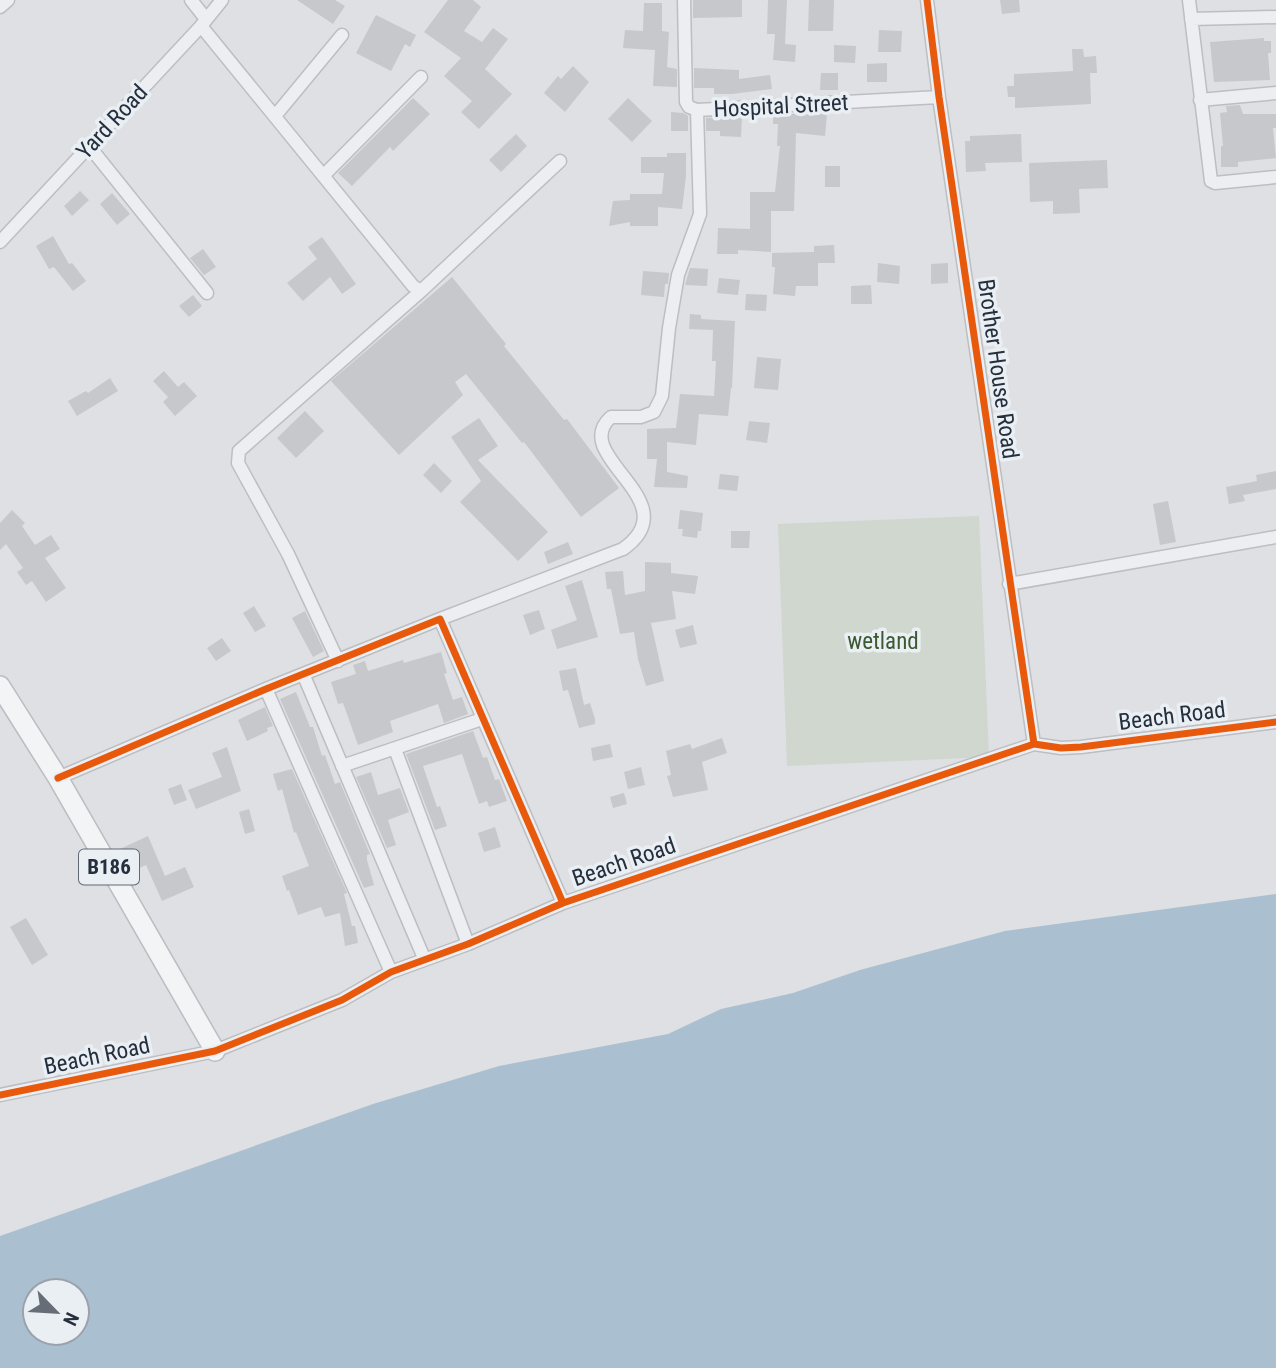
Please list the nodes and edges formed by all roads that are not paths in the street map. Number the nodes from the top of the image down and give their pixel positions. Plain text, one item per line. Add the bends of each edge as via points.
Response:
1 (8, 0) edge
2 (191, 0) edge
3 (222, 0) edge
4 (684, 0) edge
5 (927, 0) edge
6 (1189, 0) edge
7 (0, 7) edge
8 (1276, 17) edge
9 (1191, 19) junction
10 (204, 22) junction
11 (341, 35) dead end
12 (421, 77) dead end
13 (1276, 93) edge
14 (939, 97) junction
15 (1200, 100) junction
16 (696, 110) junction
17 (275, 116) junction
18 (89, 146) junction
19 (560, 161) dead end
20 (324, 176) junction
21 (1276, 177) edge
22 (0, 242) edge
23 (421, 290) junction
24 (207, 293) dead end
25 (1276, 537) edge
26 (1009, 584) junction
27 (440, 619) junction
28 (338, 661) junction
29 (304, 676) junction
30 (0, 686) edge
31 (266, 689) junction
32 (482, 719) junction
33 (1276, 722) edge
34 (1034, 744) junction
35 (395, 749) junction
36 (342, 766) junction
37 (58, 778) junction
38 (563, 903) junction
39 (468, 944) junction
40 (424, 958) junction
41 (391, 972) junction
42 (215, 1051) junction
43 (0, 1095) edge

1 - 7 street
2 - 10 street
3 - 10 street, Yard Road
4 - 16 street, Hospital Street via 686,102
5 - 14 street, Brother House Road
6 - 9 street
8 - 9 street
9 - 15 street
10 - 17 street
10 - 18 street, Yard Road
11 - 17 street
12 - 20 street
13 - 15 street
14 - 16 street, Hospital Street
14 - 26 street, Brother House Road
15 - 21 street via 1212,181
16 - 27 street via 700,214 678,275 662,396 654,412 611,417 599,434 641,503 640,530 622,549
17 - 20 street
18 - 22 street, Yard Road
18 - 24 street
19 - 23 street
20 - 23 street via 413,286
23 - 28 street via 239,451 238,463 288,554
25 - 26 street
26 - 34 street, Brother House Road
27 - 28 street
27 - 32 street
28 - 29 street
29 - 31 street
29 - 36 street
30 - 37 main road, B186
31 - 37 street
31 - 41 street
32 - 35 street
32 - 38 street
33 - 34 street, Beach Road via 1081,747
34 - 38 street, Beach Road
35 - 36 street
35 - 39 street
36 - 40 street
37 - 42 main road, B186
38 - 39 street, Beach Road
39 - 40 street, Beach Road
40 - 41 street, Beach Road
41 - 42 street, Beach Road via 342,1000
42 - 43 street, Beach Road

